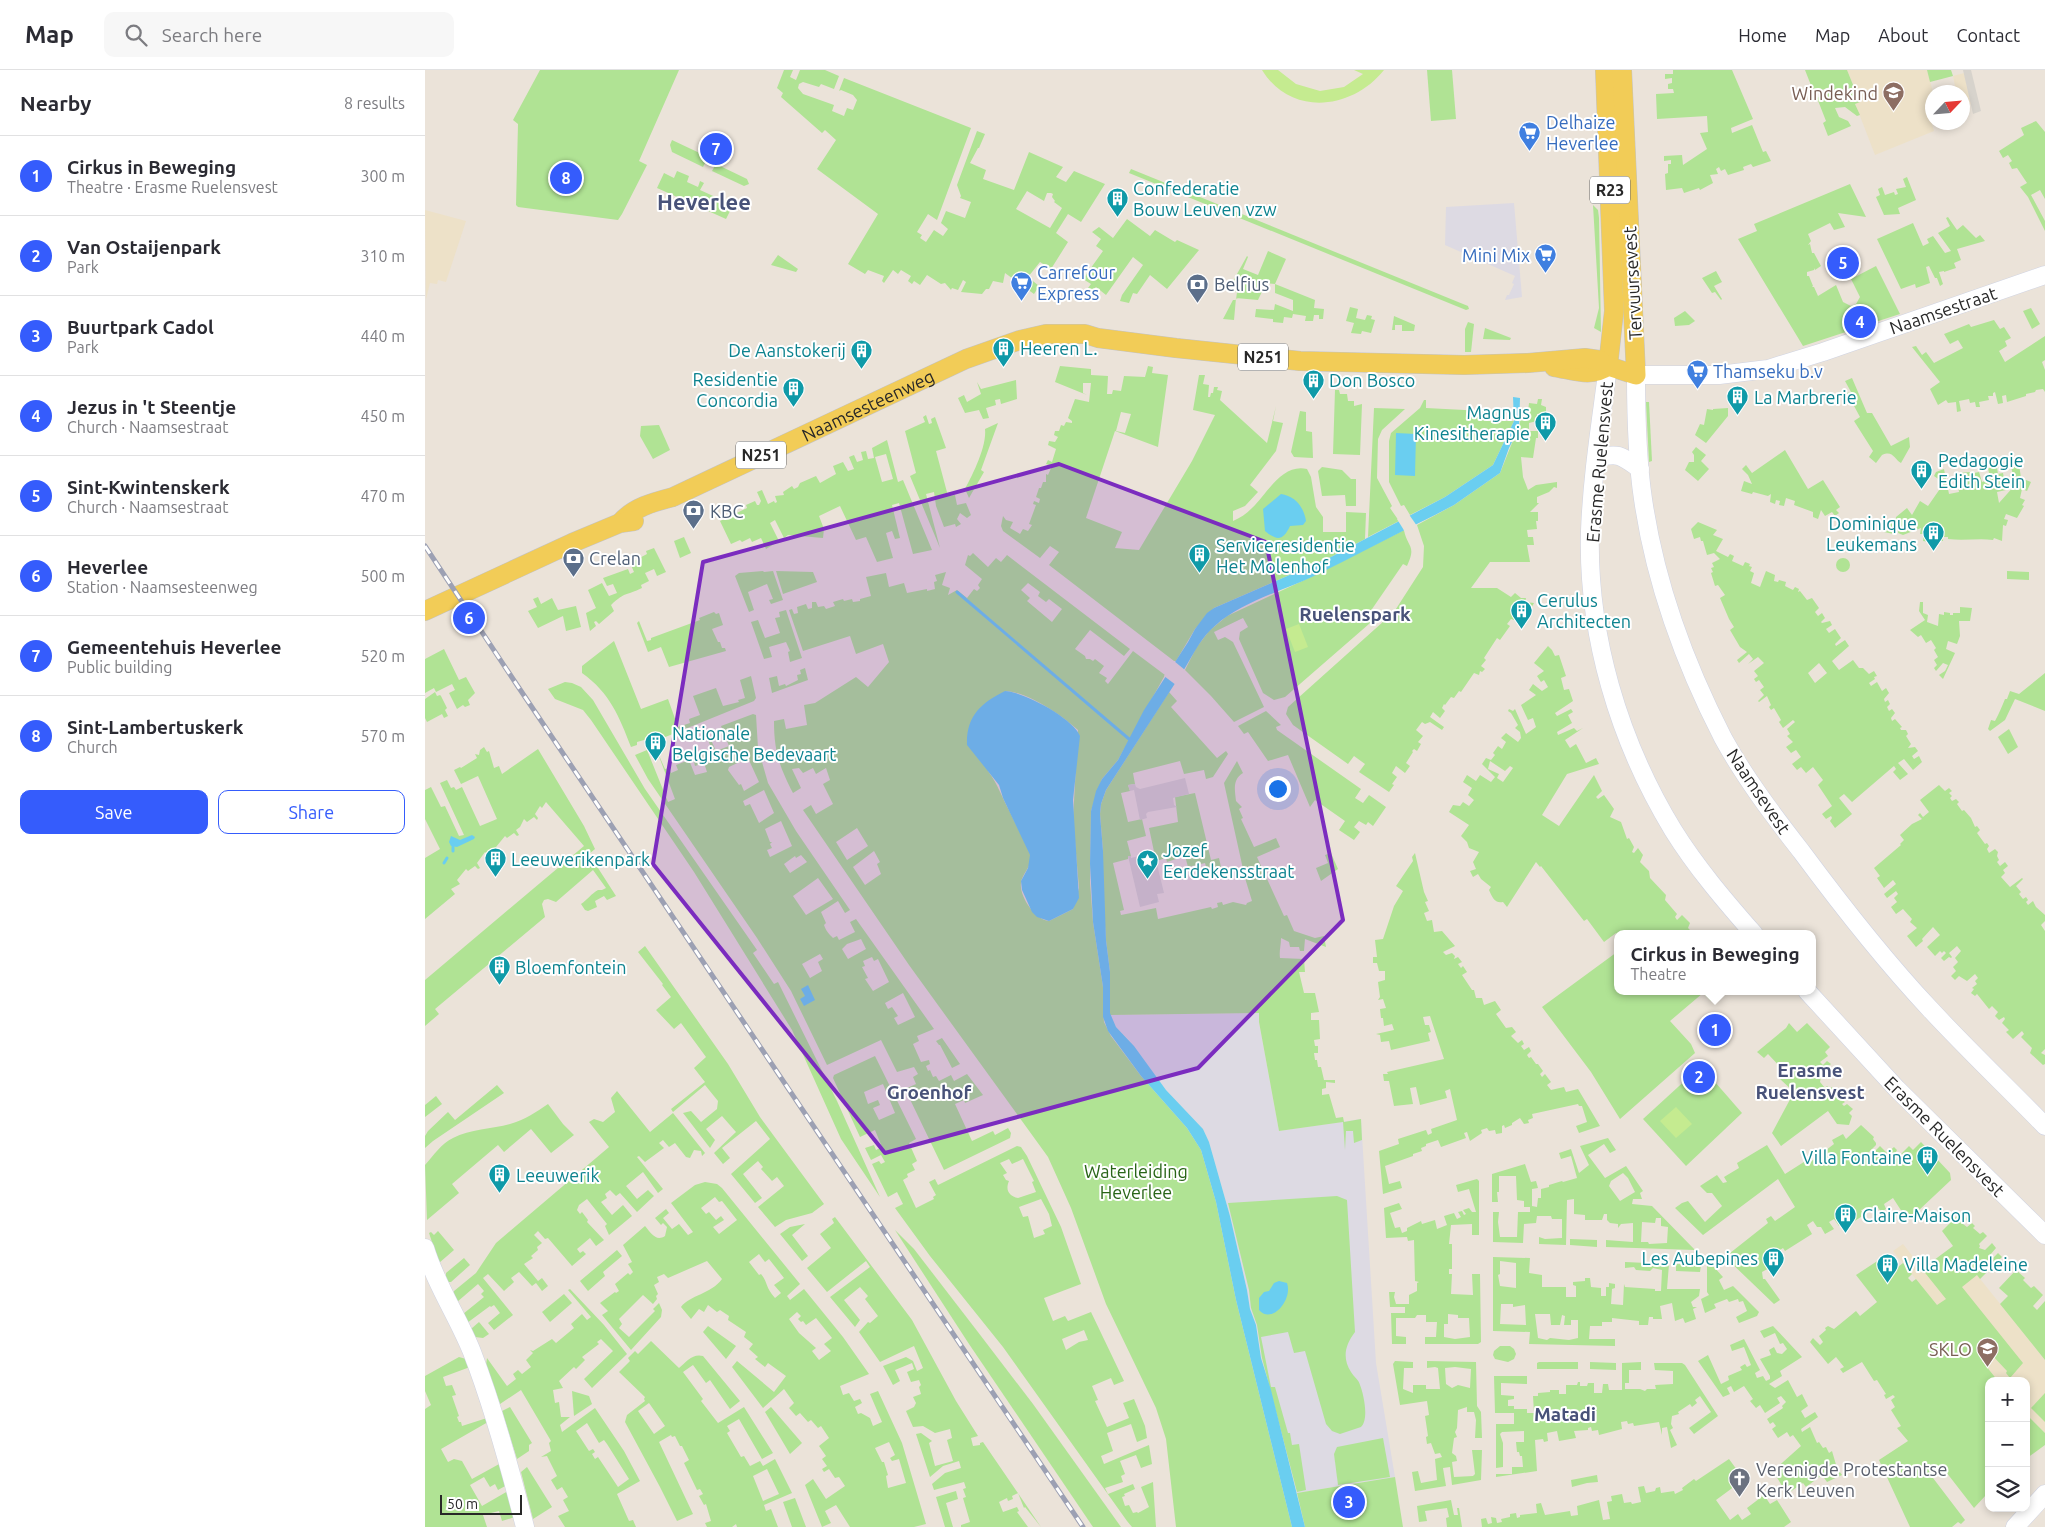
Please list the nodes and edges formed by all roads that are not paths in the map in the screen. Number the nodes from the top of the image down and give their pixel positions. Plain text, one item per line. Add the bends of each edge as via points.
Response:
1 (1605, 70) edge
2 (1622, 70) edge
3 (2045, 275) edge
4 (1608, 366) junction
5 (1636, 376) junction
6 (1597, 458) junction
7 (1640, 469) junction
8 (425, 611) edge
9 (1751, 930) edge
10 (1811, 995) edge
11 (2045, 1126) edge
12 (2045, 1235) edge
13 (425, 1248) edge
14 (2045, 1494) edge
15 (525, 1527) edge
16 (2015, 1527) edge

1 - 4 main road, Tervuursevest / R23 via 1613,311
2 - 5 main road, Tervuursevest / R23
3 - 5 main road, Naamsestraat via 1768,369 1719,375
4 - 5 main road
4 - 6 main road, Erasme Ruelensvest
4 - 8 main road, Naamsesteenweg / N251 via 1601,372 1590,374 1528,363 1463,365 1300,361 1098,338 1085,342 1010,345 966,359 673,497 642,518 621,522 572,542
5 - 7 main road, Naamsevest / R23
6 - 7 main road via 1621,455
6 - 9 main road, Erasme Ruelensvest via 1590,533 1595,618 1622,723 1649,786 1673,830 1703,874
7 - 11 main road, Naamsevest / R23 via 1645,512 1667,604 1701,691 1743,771 1812,866 1894,968 1935,1015
10 - 12 main road, Erasme Ruelensvest via 1897,1090
13 - 15 main road via 478,1368 505,1449
14 - 16 main road

